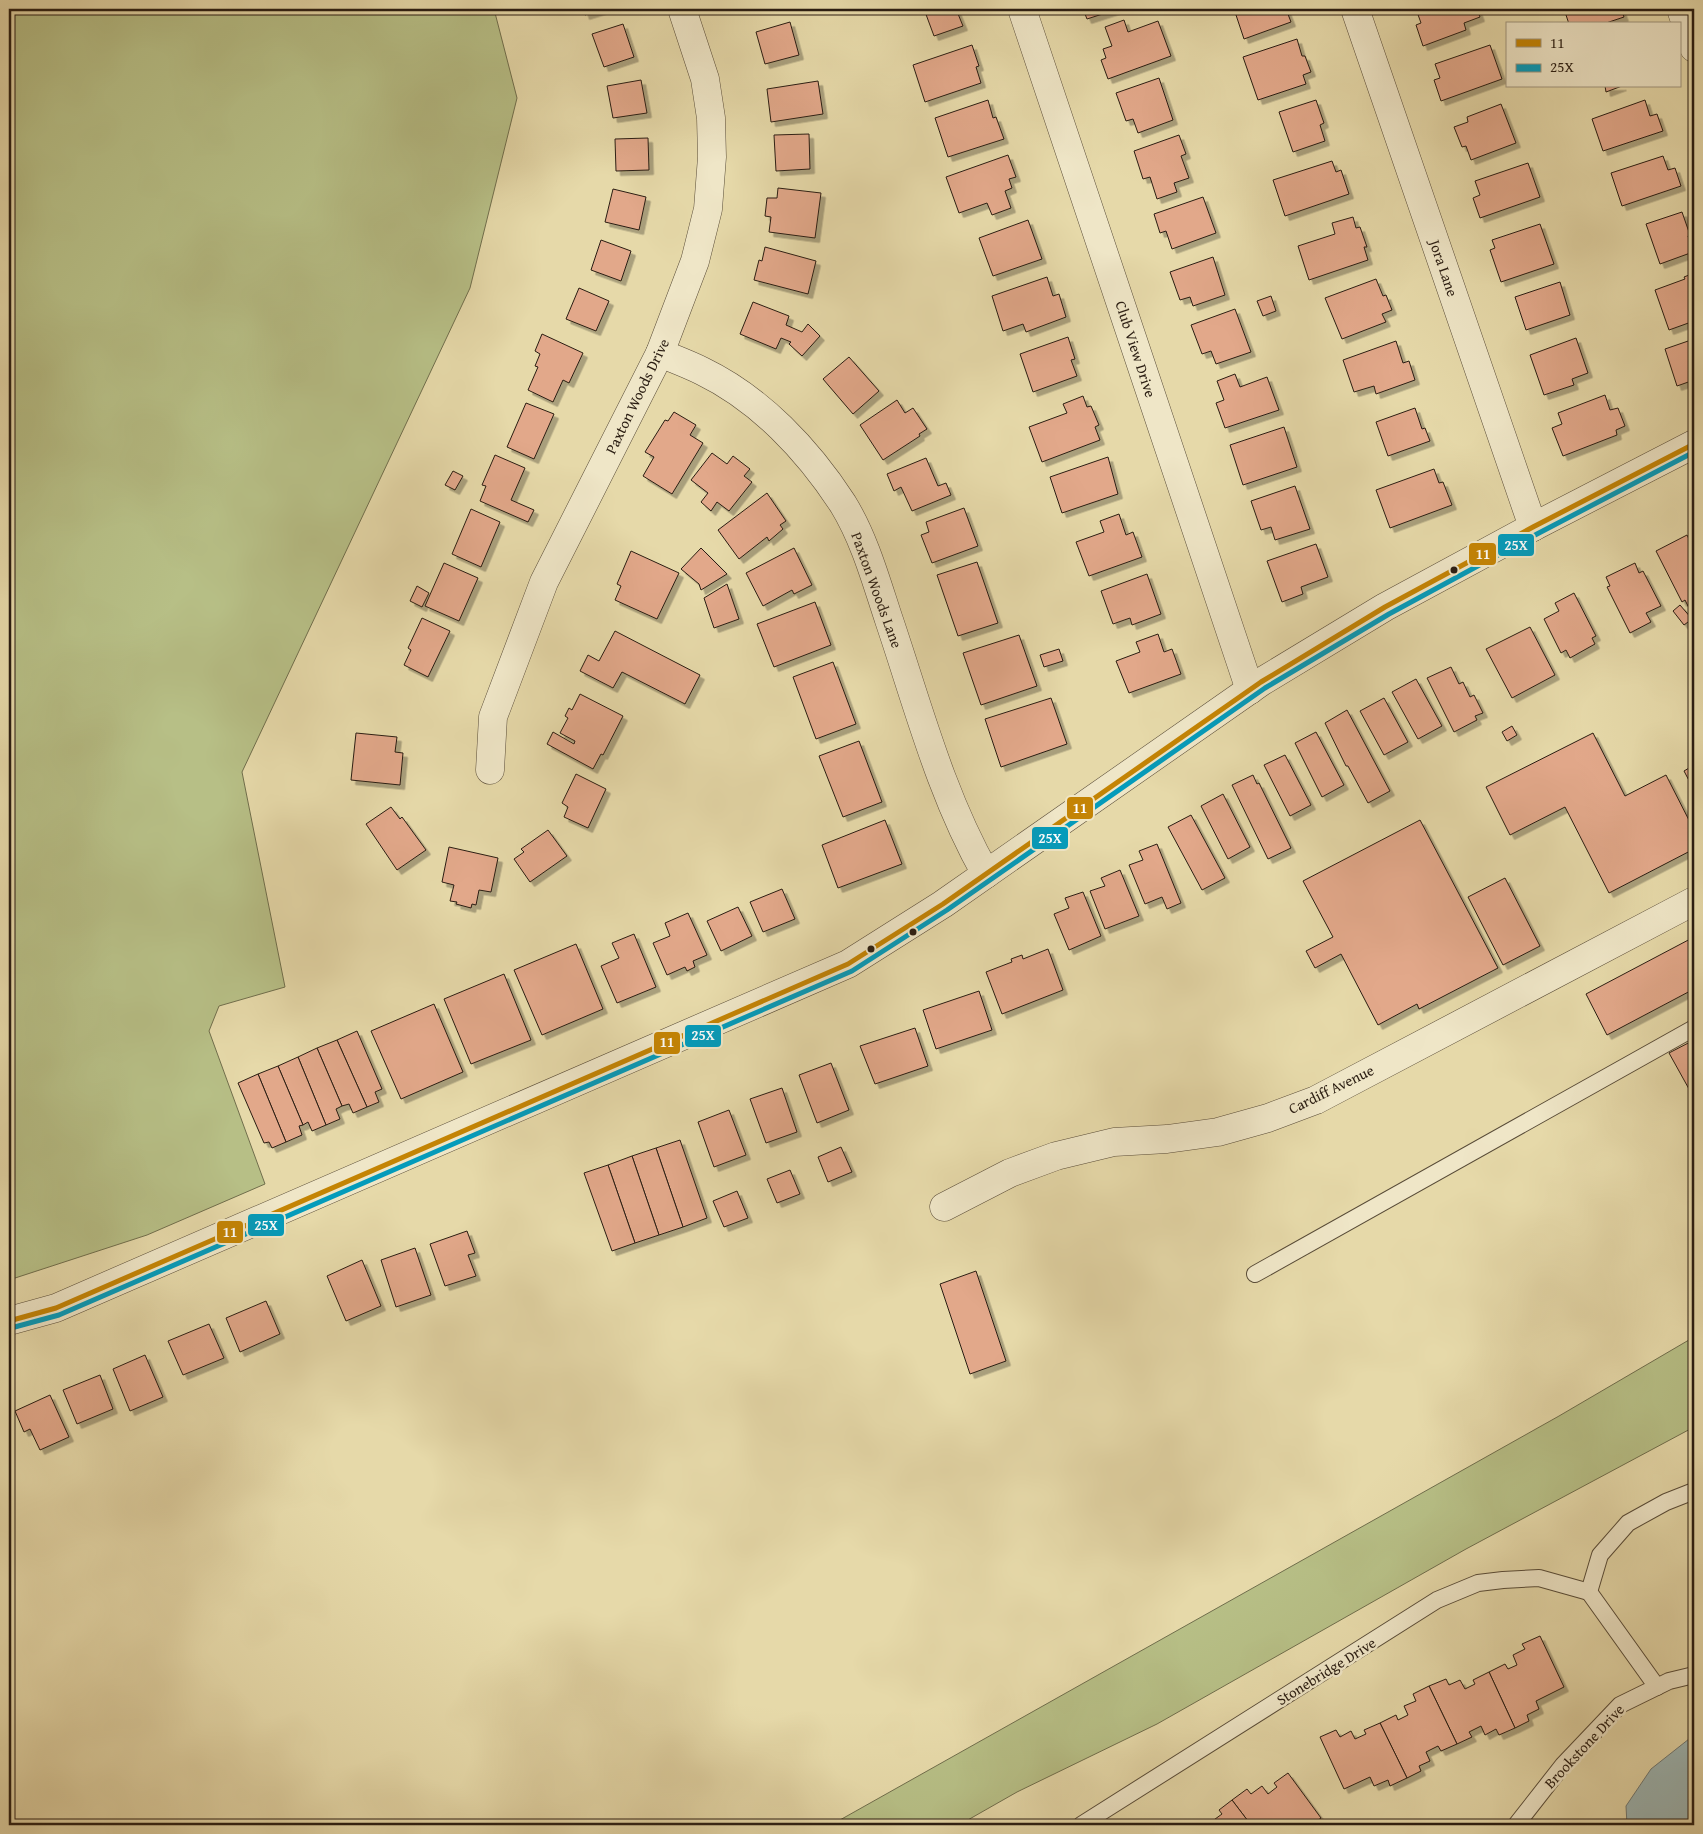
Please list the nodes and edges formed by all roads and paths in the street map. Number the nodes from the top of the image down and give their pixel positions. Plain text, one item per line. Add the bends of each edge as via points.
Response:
1 (682, 9) edge
2 (1022, 9) edge
3 (1355, 9) edge
4 (1681, 9) edge
5 (1694, 48) edge
6 (660, 353) junction
7 (1694, 444) edge
8 (1533, 527) junction
9 (1250, 690) junction
10 (490, 770) dead end
11 (986, 874) junction
12 (1694, 901) edge
13 (1694, 1028) edge
14 (944, 1207) dead end
15 (1255, 1274) dead end
16 (9, 1321) edge
17 (1694, 1491) edge
18 (1589, 1592) junction
19 (1694, 1675) edge
20 (1657, 1687) junction
21 (1082, 1825) edge
22 (1516, 1825) edge

1 - 6 street, Paxton Woods Drive via 705,79 712,157 708,209 696,261
2 - 9 street, Club View Drive
3 - 8 street, Jora Lane
4 - 5 street
6 - 10 street, Paxton Woods Drive via 544,582 493,717
6 - 11 street, Paxton Woods Lane via 703,371 733,389 780,426 814,464 844,506 866,552 949,800
7 - 8 street
8 - 9 street via 1385,608
9 - 11 street
11 - 16 street via 848,964 56,1308
12 - 14 street, Cardiff Avenue via 1316,1100 1218,1132 1114,1142 1056,1156 1010,1173
13 - 15 lane
17 - 18 lane via 1628,1523 1600,1555
18 - 20 lane
18 - 21 lane, Stonebridge Drive via 1539,1578 1478,1583 1437,1600
19 - 20 lane, Brookstone Drive
20 - 22 lane, Brookstone Drive via 1620,1705 1563,1765

